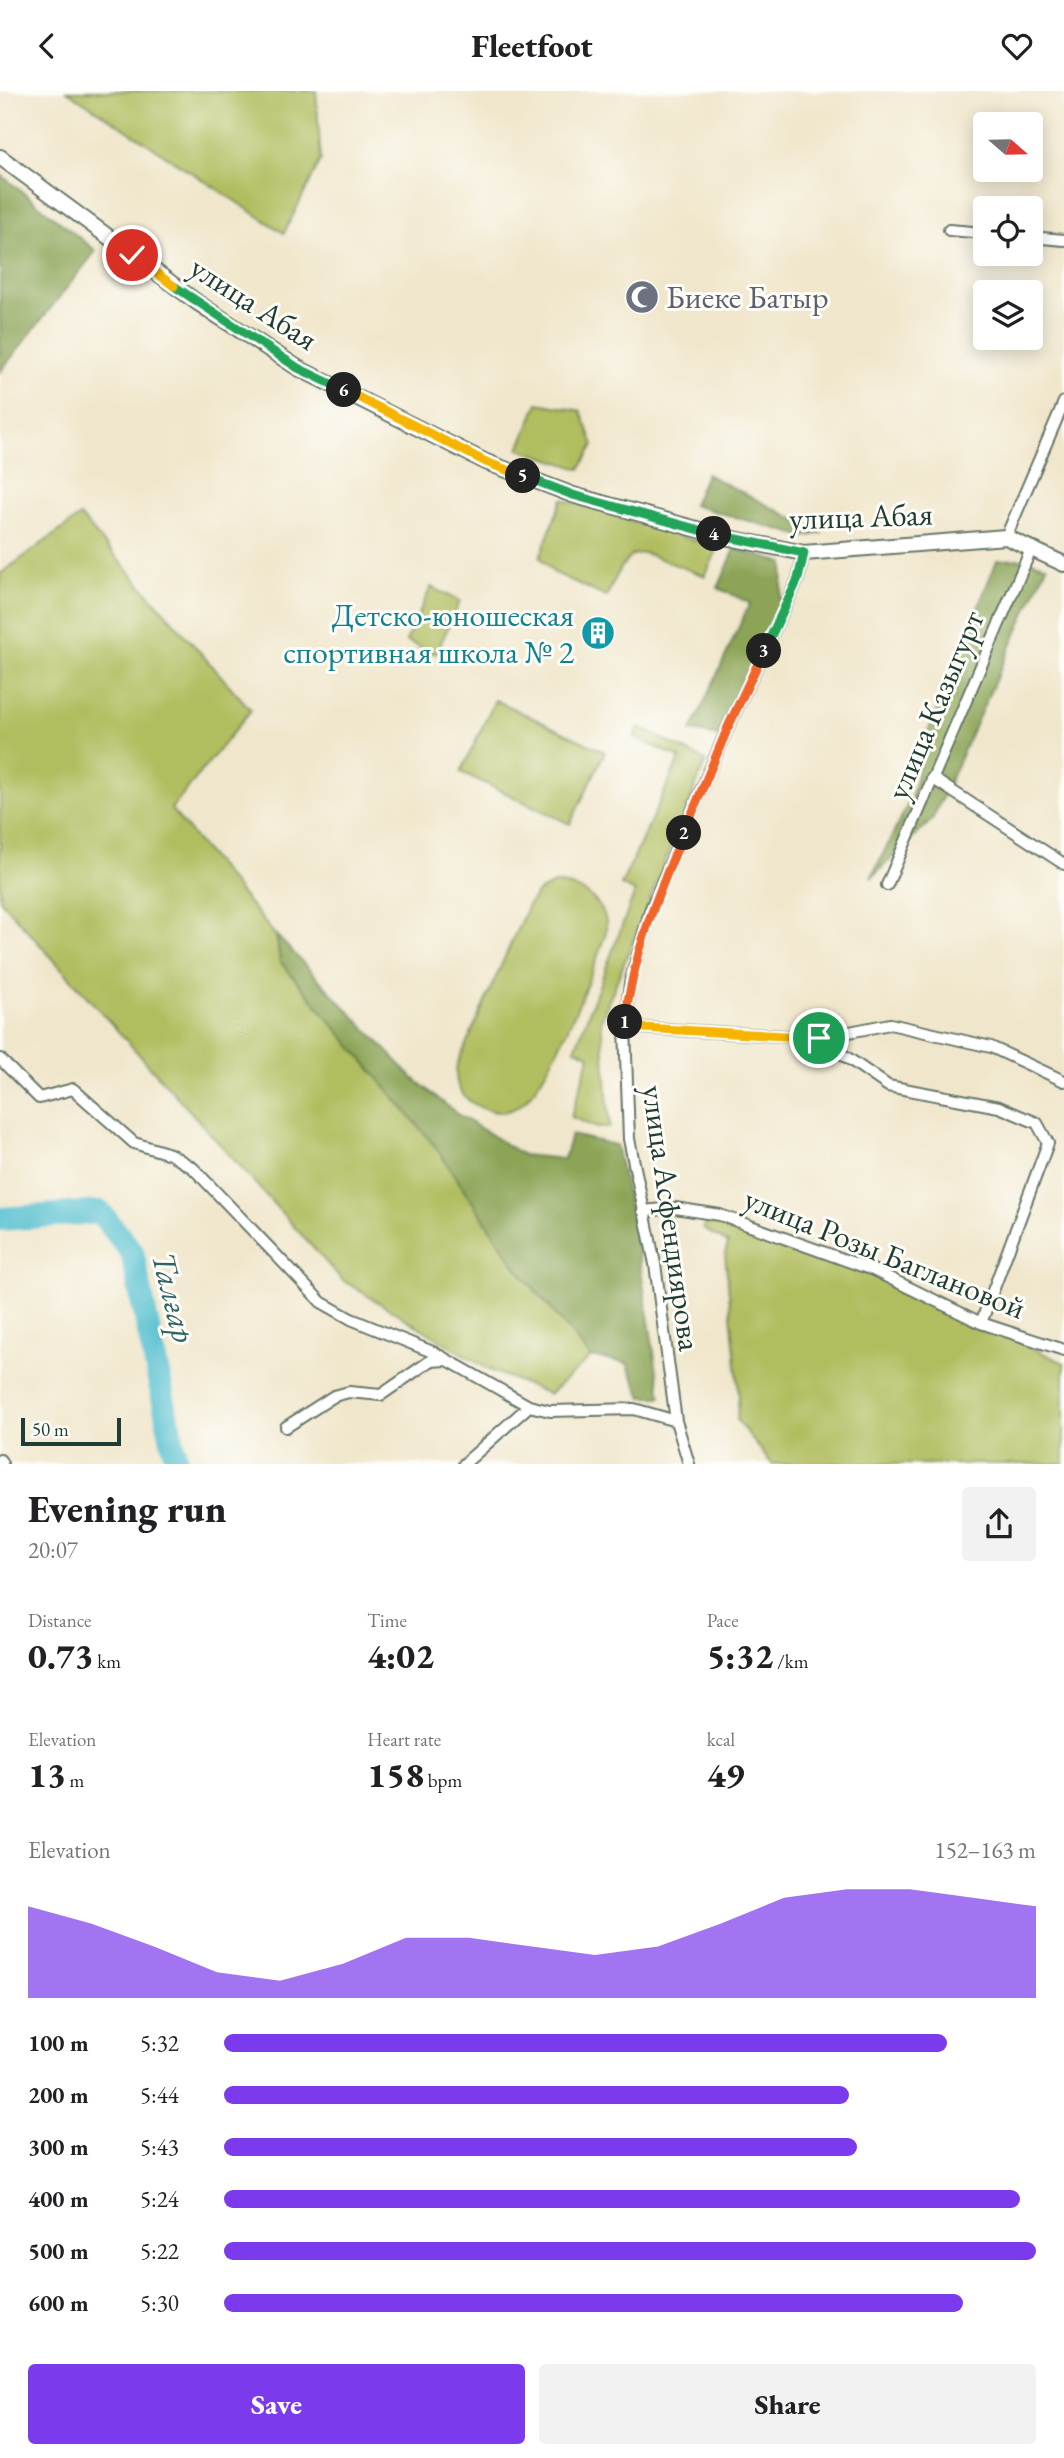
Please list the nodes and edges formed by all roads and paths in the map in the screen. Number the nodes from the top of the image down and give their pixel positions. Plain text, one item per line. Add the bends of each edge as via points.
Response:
1 (0, 157) edge
2 (949, 230) dead end
3 (973, 232) edge
4 (1043, 238) edge
5 (1064, 240) edge
6 (1064, 402) edge
7 (1006, 537) junction
8 (1032, 547) junction
9 (804, 553) junction
10 (1064, 564) edge
11 (932, 778) junction
12 (1064, 864) edge
13 (887, 884) dead end
14 (625, 1027) junction
15 (819, 1038) junction
16 (0, 1059) edge
17 (1064, 1081) edge
18 (643, 1211) junction
19 (981, 1323) junction
20 (1064, 1350) edge
21 (447, 1360) junction
22 (529, 1406) junction
23 (676, 1421) junction
24 (286, 1427) dead end
25 (464, 1464) edge
26 (689, 1464) edge

1 - 9 street, улица Абая via 198,303 298,368 486,462 573,495 729,538
2 - 3 street
4 - 5 street
6 - 7 street
7 - 8 street, улица Абая
7 - 9 street, улица Абая
8 - 10 street, улица Абая
8 - 11 street, улица Казыгурт
9 - 14 street, улица Асфендиярова via 798,579 729,725 650,911 630,983
11 - 12 street
11 - 13 street, улица Казыгурт
14 - 15 street
14 - 18 street, улица Асфендиярова via 629,1139
15 - 17 street via 890,1024 991,1047
15 - 19 street via 888,1086 999,1107 1037,1123 1048,1143
16 - 21 street via 39,1098 73,1089 134,1143 170,1154 193,1168 321,1302
18 - 19 street, улица Розы Баглановой via 675,1208 720,1215 873,1270
18 - 23 street, улица Асфендиярова via 655,1264
19 - 20 street, улица Розы Баглановой
21 - 22 street
21 - 24 street via 417,1367 381,1395 348,1392 334,1396
22 - 23 street via 550,1411 634,1409
22 - 25 street
23 - 26 street, улица Асфендиярова

